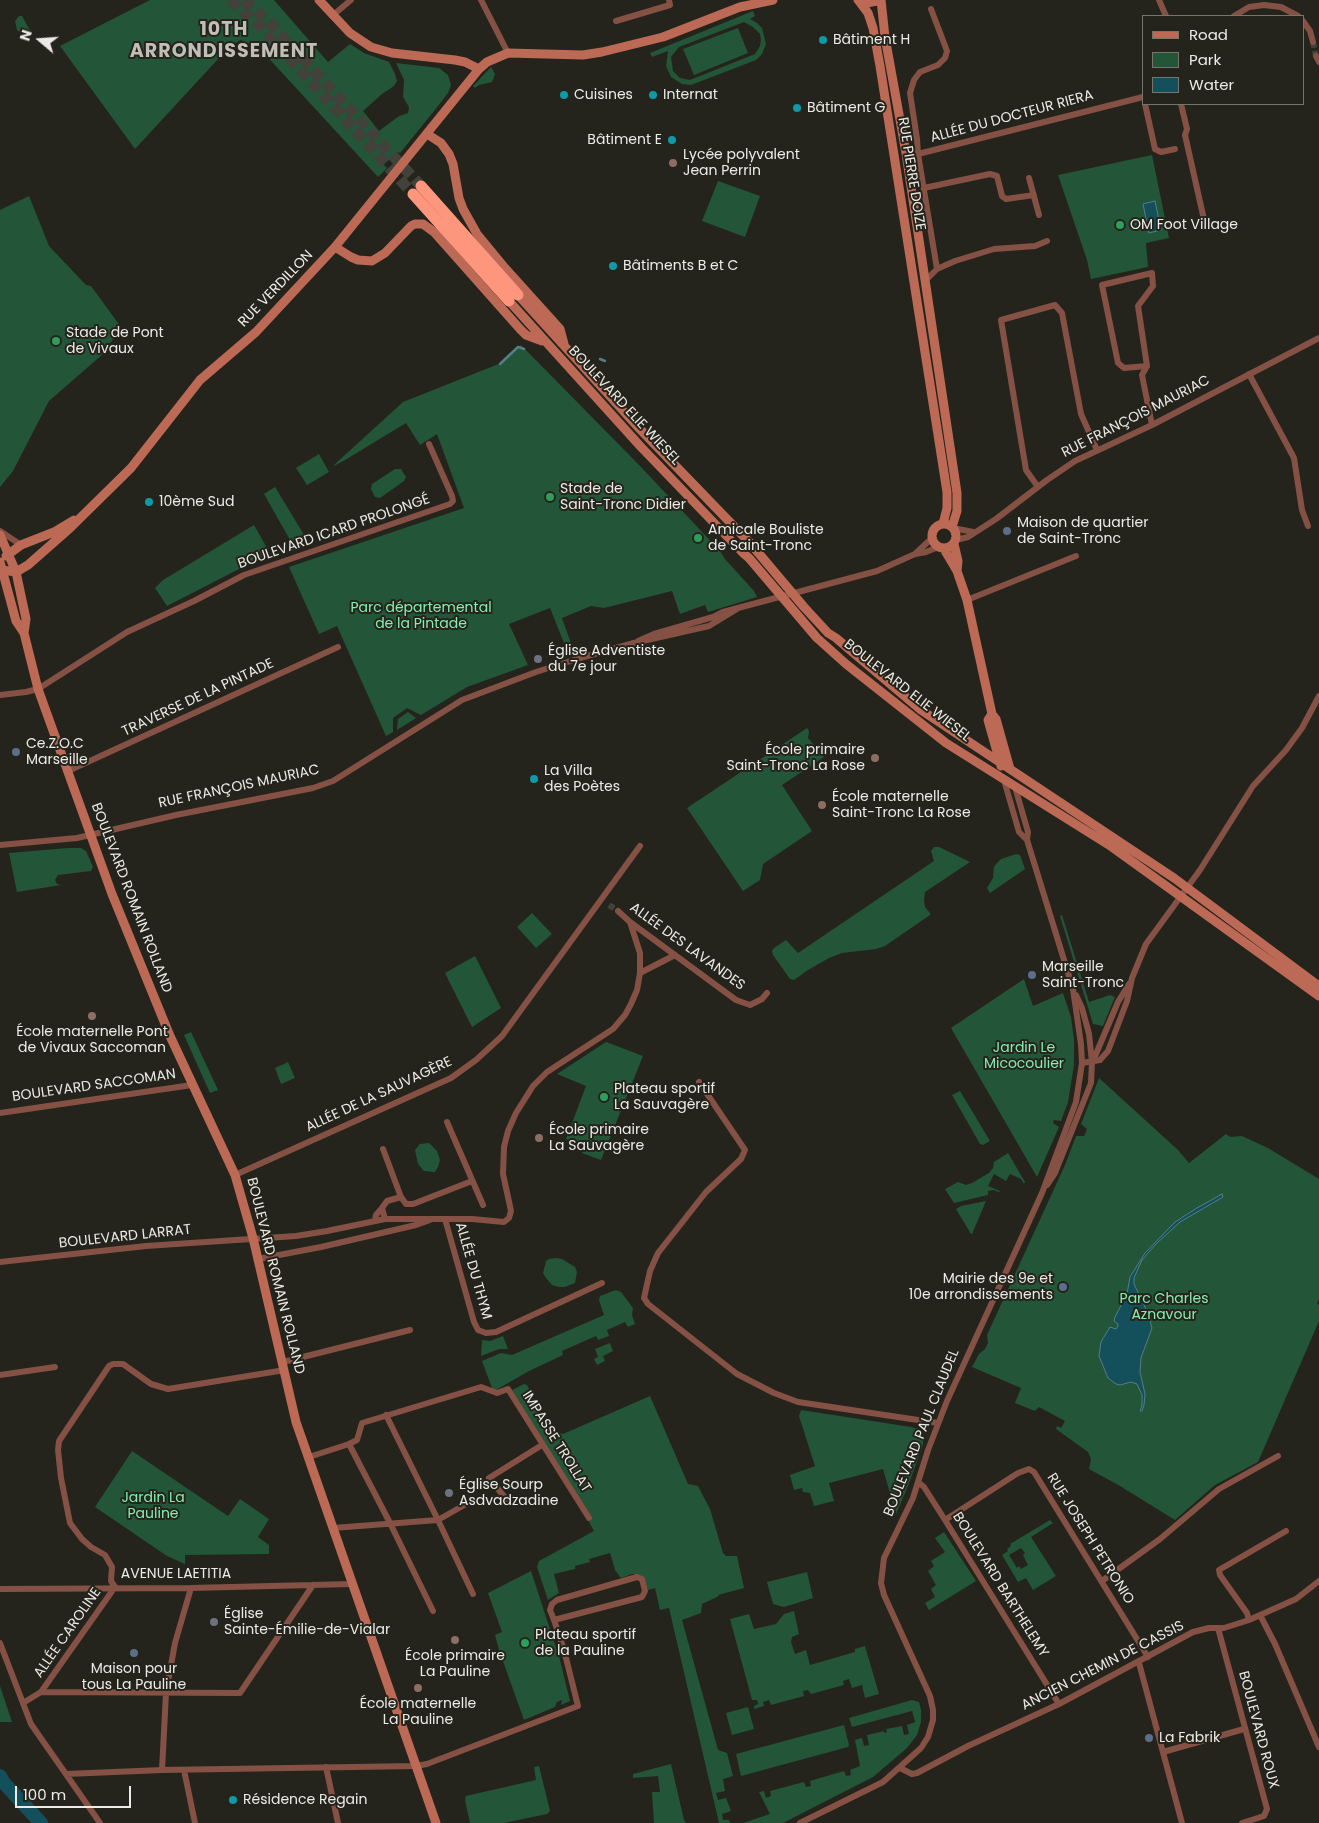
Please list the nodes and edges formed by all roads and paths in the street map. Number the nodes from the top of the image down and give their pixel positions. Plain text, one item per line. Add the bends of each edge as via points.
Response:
1 (319, 0) edge
2 (351, 0) edge
3 (481, 0) edge
4 (669, 0) edge
5 (773, 0) edge
6 (881, 0) edge
7 (1159, 0) edge
8 (858, 1) edge
9 (1282, 3) edge
10 (931, 9) dead end
11 (1166, 15) edge
12 (1236, 15) edge
13 (1297, 15) edge
14 (332, 16) junction
15 (616, 21) dead end
16 (1304, 22) edge
17 (1313, 42) tunnel mouth
18 (508, 53) junction
19 (479, 69) junction
20 (1142, 97) edge
21 (1145, 105) edge
22 (1181, 105) edge
23 (427, 134) junction
24 (902, 134) junction
25 (917, 139) junction
26 (1175, 149) dead end
27 (918, 154) junction
28 (1029, 178) dead end
29 (924, 188) junction
30 (417, 190) tunnel mouth
31 (1034, 195) junction
32 (1039, 215) dead end
33 (1205, 224) dead end
34 (1047, 241) dead end
35 (335, 247) junction
36 (937, 269) junction
37 (925, 281) junction
38 (513, 298) junction
39 (1319, 338) edge
40 (544, 342) junction
41 (565, 347) junction
42 (936, 353) junction
43 (925, 355) junction
44 (1147, 366) junction
45 (1250, 374) junction
46 (1152, 424) junction
47 (429, 444) dead end
48 (1097, 450) junction
49 (1038, 487) junction
50 (80, 517) junction
51 (1308, 526) dead end
52 (949, 527) junction
53 (973, 532) junction
54 (0, 533) edge
55 (932, 538) junction
56 (38, 539) junction
57 (955, 542) junction
58 (21, 545) junction
59 (941, 548) junction
60 (46, 550) junction
61 (9, 553) junction
62 (915, 554) junction
63 (1076, 556) dead end
64 (1, 564) edge
65 (957, 571) junction
66 (16, 572) junction
67 (793, 594) junction
68 (783, 596) junction
69 (967, 600) junction
70 (24, 633) junction
71 (338, 648) dead end
72 (38, 689) junction
73 (0, 694) edge
74 (1319, 696) edge
75 (992, 714) junction
76 (1001, 763) junction
77 (1009, 768) junction
78 (68, 771) junction
79 (1004, 780) junction
80 (1015, 787) junction
81 (90, 834) junction
82 (1027, 840) junction
83 (0, 845) edge
84 (640, 846) dead end
85 (1187, 888) junction
86 (1182, 896) junction
87 (602, 899) junction
88 (609, 905) tunnel mouth
89 (618, 911) tunnel mouth
90 (630, 922) junction
91 (675, 955) junction
92 (640, 973) junction
93 (1319, 986) edge
94 (1073, 989) junction
95 (768, 993) dead end
96 (1319, 996) edge
97 (1092, 1062) junction
98 (1082, 1063) junction
99 (699, 1082) dead end
100 (192, 1085) junction
101 (0, 1113) edge
102 (447, 1122) dead end
103 (383, 1149) dead end
104 (235, 1174) junction
105 (472, 1181) junction
106 (1042, 1192) junction
107 (401, 1197) junction
108 (483, 1205) dead end
109 (382, 1208) junction
110 (436, 1218) junction
111 (445, 1218) junction
112 (385, 1219) junction
113 (375, 1220) junction
114 (253, 1238) junction
115 (258, 1258) junction
116 (0, 1262) edge
117 (602, 1283) dead end
118 (410, 1330) dead end
119 (284, 1366) junction
120 (55, 1367) dead end
121 (0, 1375) edge
122 (386, 1415) junction
123 (938, 1423) junction
124 (349, 1444) junction
125 (542, 1444) junction
126 (1278, 1456) dead end
127 (309, 1457) junction
128 (918, 1482) junction
129 (507, 1500) dead end
130 (466, 1504) dead end
131 (589, 1518) dead end
132 (438, 1520) junction
133 (945, 1520) junction
134 (390, 1523) junction
135 (333, 1528) junction
136 (1286, 1531) dead end
137 (1102, 1581) junction
138 (1319, 1581) edge
139 (352, 1584) junction
140 (313, 1585) junction
141 (114, 1587) junction
142 (191, 1588) junction
143 (0, 1589) edge
144 (473, 1594) dead end
145 (433, 1611) dead end
146 (1260, 1616) junction
147 (554, 1620) junction
148 (1250, 1620) junction
149 (1218, 1628) junction
150 (0, 1643) edge
151 (1148, 1658) junction
152 (1139, 1662) junction
153 (41, 1692) junction
154 (166, 1693) junction
155 (23, 1703) junction
156 (1059, 1704) junction
157 (1244, 1729) junction
158 (1319, 1747) edge
159 (1163, 1752) junction
160 (416, 1766) junction
161 (326, 1767) junction
162 (900, 1768) junction
163 (162, 1770) junction
164 (184, 1770) junction
165 (66, 1774) junction
166 (100, 1823) edge
167 (195, 1823) edge
168 (338, 1823) edge
169 (436, 1823) edge
170 (800, 1823) edge
171 (1182, 1823) edge
172 (1242, 1823) edge

1 - 14 street
2 - 14 street
3 - 18 street
4 - 15 street via 670,5
5 - 18 street via 740,7 663,37 602,52 583,55
6 - 8 street via 875,3
6 - 24 street, RUE PIERRE DOIZE
7 - 11 street
8 - 43 street, RUE PIERRE DOIZE via 868,13 874,33
9 - 12 street via 1249,8
9 - 13 street
10 - 25 street via 947,52 939,64 920,72 914,80 910,93
14 - 19 street via 350,34 371,47 392,53 465,62
16 - 17 street
18 - 19 street
19 - 23 street, RUE VERDILLON
20 - 27 street, ALLÉE DU DOCTEUR RIERA
21 - 26 street via 1155,149 1161,152
22 - 33 street
23 - 35 street, RUE VERDILLON
23 - 41 street via 441,143 449,154 459,198 477,234 560,330
24 - 25 street, ALLÉE DU DOCTEUR RIERA
24 - 37 street, RUE PIERRE DOIZE
25 - 27 street, ALLÉE DU DOCTEUR RIERA
27 - 29 street
28 - 31 street
29 - 31 street via 990,174 997,176 1002,196 1006,199
29 - 36 street
30 - 38 highway, BOULEVARD ELIE WIESEL
31 - 32 street
34 - 36 street via 1034,246 994,249
35 - 40 street via 358,260 372,261 415,224 428,226 520,329
35 - 50 street, RUE VERDILLON via 256,332 200,380 131,468
36 - 37 street
37 - 42 street, RUE PIERRE DOIZE
38 - 40 street, BOULEVARD ELIE WIESEL
38 - 41 street, BOULEVARD ELIE WIESEL
39 - 45 street, RUE FRANÇOIS MAURIAC
40 - 68 street, BOULEVARD ELIE WIESEL
41 - 67 street, BOULEVARD ELIE WIESEL via 750,543
42 - 43 street
42 - 52 street, RUE PIERRE DOIZE via 957,493 957,511
43 - 52 street, RUE PIERRE DOIZE via 947,492
44 - 44 street via 1124,368 1118,363 1102,285 1152,274 1153,286 1138,306
44 - 46 street via 1142,375
45 - 46 street, RUE FRANÇOIS MAURIAC
45 - 51 street via 1294,458 1302,510
46 - 48 street, RUE FRANÇOIS MAURIAC
47 - 72 street, BOULEVARD ICARD PROLONGÉ via 452,496 450,504 244,576 127,632
48 - 49 street, RUE FRANÇOIS MAURIAC
48 - 49 street via 1081,414 1062,313 1055,305 1001,320 1026,470
49 - 53 street, RUE FRANÇOIS MAURIAC
50 - 56 street, RUE VERDILLON
50 - 60 street, RUE VERDILLON
52 - 53 street
52 - 55 street, RUE FRANÇOIS MAURIAC via 934,529
52 - 57 street via 956,536
53 - 57 street, RUE FRANÇOIS MAURIAC
54 - 58 street
54 - 61 street, BOULEVARD ROMAIN ROLLAND
55 - 59 street
55 - 62 street, RUE FRANÇOIS MAURIAC
56 - 58 street, RUE VERDILLON
56 - 60 street
57 - 59 street, RUE FRANÇOIS MAURIAC
57 - 65 street, BOULEVARD PAUL CLAUDEL
58 - 61 street, RUE VERDILLON
59 - 62 street, RUE FRANÇOIS MAURIAC
59 - 65 street, BOULEVARD PAUL CLAUDEL
60 - 66 street, RUE VERDILLON
61 - 64 street, RUE VERDILLON
61 - 66 street, BOULEVARD ROMAIN ROLLAND
62 - 67 street, RUE FRANÇOIS MAURIAC via 878,571
63 - 69 street
64 - 66 street
64 - 70 street, BOULEVARD ROMAIN ROLLAND via 16,621
65 - 69 street, BOULEVARD PAUL CLAUDEL
66 - 70 street, BOULEVARD ROMAIN ROLLAND via 26,619
67 - 68 street, RUE FRANÇOIS MAURIAC
67 - 76 street, BOULEVARD ELIE WIESEL via 828,633 921,710
68 - 79 street, BOULEVARD ELIE WIESEL via 818,638 852,670 946,743
68 - 81 street, RUE FRANÇOIS MAURIAC via 536,672 462,700 333,780 312,788
69 - 75 street, BOULEVARD PAUL CLAUDEL
70 - 72 street, BOULEVARD ROMAIN ROLLAND
71 - 78 street, TRAVERSE DE LA PINTADE
72 - 73 street
72 - 78 street, BOULEVARD ROMAIN ROLLAND
74 - 85 street via 1286,750 1252,786
75 - 76 street, BOULEVARD PAUL CLAUDEL via 988,720
75 - 77 street, BOULEVARD PAUL CLAUDEL
76 - 77 street, BOULEVARD ELIE WIESEL
76 - 79 street, BOULEVARD PAUL CLAUDEL
77 - 80 street, BOULEVARD PAUL CLAUDEL
77 - 85 street, BOULEVARD ELIE WIESEL
78 - 81 street, BOULEVARD ROMAIN ROLLAND
79 - 80 street, BOULEVARD ELIE WIESEL
79 - 82 street, BOULEVARD PAUL CLAUDEL via 1019,832
80 - 82 street, BOULEVARD PAUL CLAUDEL via 1028,832
80 - 86 street, BOULEVARD ELIE WIESEL via 1112,847
81 - 83 street, RUE FRANÇOIS MAURIAC
81 - 100 street, BOULEVARD ROMAIN ROLLAND
82 - 94 street, BOULEVARD PAUL CLAUDEL
84 - 87 street, ALLÉE DE LA SAUVAGÈRE
85 - 86 street
85 - 93 street, BOULEVARD ELIE WIESEL
86 - 96 street, BOULEVARD ELIE WIESEL
86 - 97 street via 1146,944 1108,1051 1100,1060
87 - 88 street, ALLÉE DES LAVANDES
87 - 104 street, ALLÉE DE LA SAUVAGÈRE via 502,1036 476,1060 451,1078
89 - 90 street, ALLÉE DES LAVANDES
90 - 91 street, ALLÉE DES LAVANDES
90 - 92 street, BOULEVARD LARRAT via 640,953
91 - 92 street
91 - 95 street, ALLÉE DES LAVANDES via 736,1000 750,1004
92 - 111 street, BOULEVARD LARRAT via 637,990 620,1022 547,1072 533,1086 516,1113 504,1147 503,1174 511,1210 508,1218 504,1222
94 - 97 street, BOULEVARD PAUL CLAUDEL via 1089,1034
94 - 98 street, BOULEVARD PAUL CLAUDEL
97 - 98 street
97 - 106 street, BOULEVARD PAUL CLAUDEL via 1091,1083 1081,1110 1055,1173
98 - 106 street, BOULEVARD PAUL CLAUDEL via 1076,1102
99 - 123 street via 745,1150 706,1192 658,1253 644,1298 648,1304 737,1374 774,1393 798,1402
100 - 101 street, BOULEVARD SACCOMAN
100 - 104 street, BOULEVARD ROMAIN ROLLAND
102 - 105 street
103 - 107 street
104 - 114 street, BOULEVARD ROMAIN ROLLAND
105 - 107 street via 413,1204 406,1204
105 - 108 street
106 - 123 street, BOULEVARD PAUL CLAUDEL
107 - 109 street via 386,1201
109 - 112 street
109 - 113 street
110 - 111 street, BOULEVARD LARRAT
110 - 112 street, BOULEVARD LARRAT
110 - 115 street via 321,1247
111 - 117 street, ALLÉE DU THYM via 478,1330 496,1332
112 - 113 street, BOULEVARD LARRAT
113 - 114 street, BOULEVARD LARRAT via 296,1236
114 - 115 street, BOULEVARD ROMAIN ROLLAND
114 - 116 street, BOULEVARD LARRAT
115 - 119 street, BOULEVARD ROMAIN ROLLAND
118 - 119 street
119 - 127 street, BOULEVARD ROMAIN ROLLAND via 296,1422
119 - 141 street via 168,1389 152,1384 123,1364 109,1366 59,1441 58,1457 70,1523 82,1539 105,1555 112,1567
120 - 121 street
122 - 124 street, IMPASSE TROLLAT via 362,1423 356,1440
122 - 125 street, IMPASSE TROLLAT via 481,1387 497,1393 508,1389
122 - 132 street
123 - 128 street, BOULEVARD PAUL CLAUDEL
124 - 127 street
124 - 134 street
125 - 129 street via 489,1478
125 - 131 street, IMPASSE TROLLAT
126 - 137 street via 1219,1489 1160,1539
127 - 135 street, BOULEVARD ROMAIN ROLLAND
128 - 133 street, BOULEVARD BARTHELEMY
128 - 162 street, BOULEVARD PAUL CLAUDEL via 881,1571 888,1606 930,1696 933,1710 928,1737
130 - 132 street
132 - 134 street
132 - 144 street
133 - 137 street, RUE JOSEPH PETRONIO via 1029,1468
133 - 156 street, BOULEVARD BARTHELEMY
134 - 135 street
134 - 145 street
135 - 139 street, BOULEVARD ROMAIN ROLLAND
136 - 148 street via 1218,1570
137 - 151 street, RUE JOSEPH PETRONIO
138 - 146 street, ANCIEN CHEMIN DE CASSIS via 1296,1599
139 - 140 street, AVENUE LAETITIA
139 - 160 street, BOULEVARD ROMAIN ROLLAND
140 - 142 street, AVENUE LAETITIA
140 - 154 street, ALLÉE CAROLINE via 240,1693
141 - 142 street, AVENUE LAETITIA
141 - 143 street, AVENUE LAETITIA
141 - 153 street, ALLÉE CAROLINE
142 - 154 street via 175,1643
146 - 148 street, ANCIEN CHEMIN DE CASSIS
146 - 158 street
147 - 147 street via 550,1610 557,1600 637,1577 642,1579 645,1591 642,1596
147 - 160 street via 578,1706
148 - 149 street, ANCIEN CHEMIN DE CASSIS
149 - 151 street, ANCIEN CHEMIN DE CASSIS via 1193,1632
149 - 157 street, BOULEVARD ROUX
150 - 155 street
151 - 152 street, ANCIEN CHEMIN DE CASSIS
152 - 156 street, ANCIEN CHEMIN DE CASSIS
152 - 159 street
153 - 154 street, ALLÉE CAROLINE
153 - 155 street, ALLÉE CAROLINE
154 - 163 street
155 - 165 street via 32,1724
156 - 162 street, ANCIEN CHEMIN DE CASSIS via 917,1773
157 - 159 street
157 - 172 street, BOULEVARD ROUX via 1267,1810 1264,1816
159 - 171 street
160 - 161 street
160 - 169 street, BOULEVARD ROMAIN ROLLAND
161 - 164 street
161 - 168 street
162 - 170 street, BOULEVARD PAUL CLAUDEL via 866,1792
163 - 164 street
163 - 165 street
164 - 167 street
165 - 166 street

